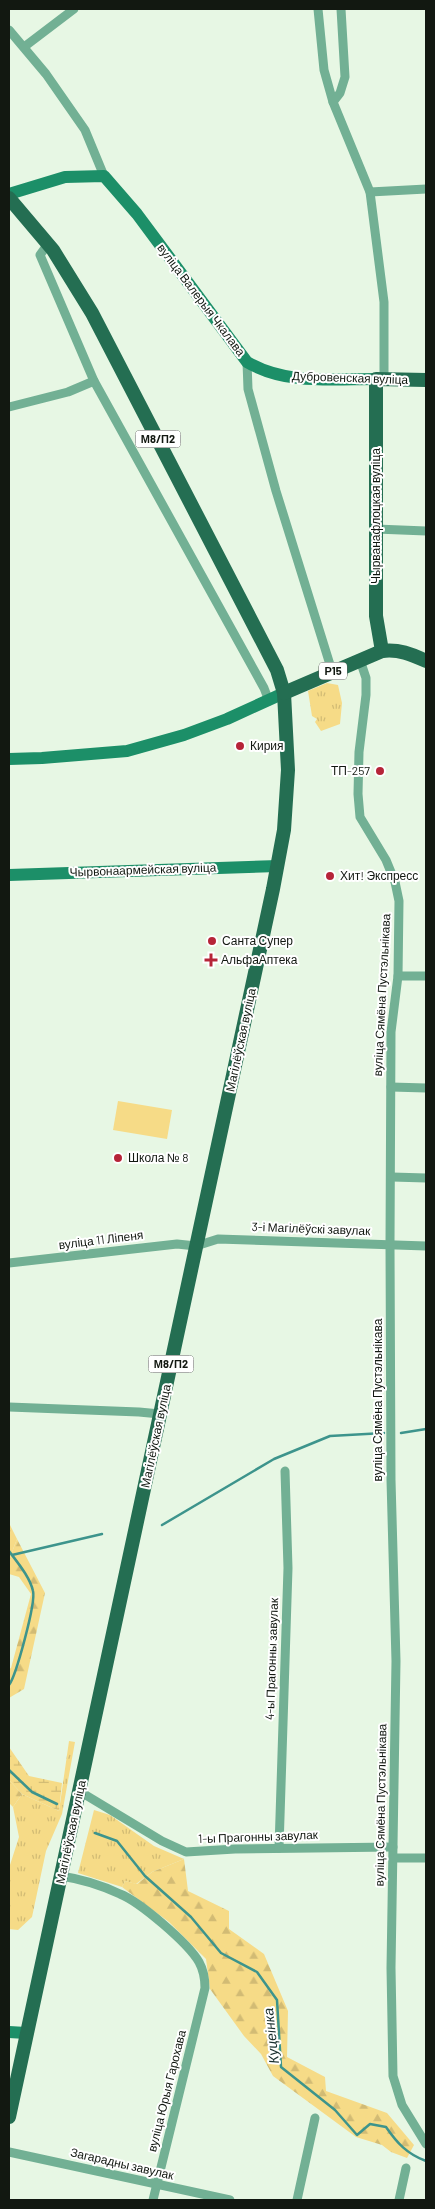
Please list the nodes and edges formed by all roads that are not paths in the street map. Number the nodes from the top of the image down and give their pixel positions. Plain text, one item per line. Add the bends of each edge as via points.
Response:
1 (74, 9) edge
2 (318, 9) edge
3 (341, 9) edge
4 (9, 30) edge
5 (24, 47) junction
6 (333, 102) junction
7 (104, 176) junction
8 (426, 189) edge
9 (370, 192) junction
10 (9, 194) edge
11 (9, 198) edge
12 (48, 244) junction
13 (248, 362) junction
14 (380, 379) junction
15 (426, 380) edge
16 (94, 381) junction
17 (9, 407) edge
18 (376, 529) junction
19 (426, 531) edge
20 (382, 651) junction
21 (360, 660) junction
22 (426, 661) edge
23 (332, 672) junction
24 (284, 693) junction
25 (269, 701) junction
26 (9, 759) edge
27 (278, 866) junction
28 (9, 875) edge
29 (398, 976) junction
30 (426, 976) edge
31 (391, 1087) junction
32 (426, 1088) edge
33 (392, 1177) junction
34 (426, 1178) edge
35 (390, 1244) junction
36 (196, 1246) junction
37 (426, 1246) edge
38 (9, 1264) edge
39 (9, 1407) edge
40 (160, 1414) junction
41 (285, 1471) dead end
42 (79, 1791) junction
43 (393, 1847) junction
44 (279, 1848) junction
45 (394, 1858) junction
46 (426, 1858) edge
47 (61, 1876) junction
48 (9, 2032) edge
49 (26, 2033) junction
50 (9, 2117) edge
51 (315, 2118) dead end
52 (426, 2144) edge
53 (9, 2152) edge
54 (406, 2168) dead end
55 (156, 2185) junction
56 (153, 2200) edge
57 (230, 2200) edge
58 (297, 2200) edge
59 (399, 2200) edge

1 - 5 street
2 - 6 street, Чырванафлоцкая вуліца via 324,70
3 - 6 street via 345,77
4 - 5 street, вуліца Валерыя Чкалава
5 - 7 street, вуліца Валерыя Чкалава via 85,130
6 - 9 street, Чырванафлоцкая вуліца
7 - 10 main road via 65,177
7 - 13 main road, вуліца Валерыя Чкалава via 137,214
8 - 9 street
9 - 14 street, Чырванафлоцкая вуліца via 384,302
11 - 12 main road, М8/П2
12 - 16 street via 40,255
12 - 24 main road, М8/П2 via 122,367 266,647
13 - 14 main road, Дубровенская вуліца via 263,371 283,376
13 - 23 street, вуліца Валерыя Чкалава via 248,389
14 - 15 main road, Дубровенская вуліца
14 - 18 main road, Чырванафлоцкая вуліца
16 - 17 street via 68,392
16 - 25 street
18 - 19 street
18 - 20 main road, Чырванафлоцкая вуліца via 376,616
20 - 21 main road, Р15
20 - 22 main road, Р15 via 405,652
21 - 23 main road, Р15
21 - 29 street, вуліца Сямёна Пустэльнікава via 366,678 366,695 358,752 360,817 396,882 399,901
23 - 24 main road, Р15
24 - 25 main road
24 - 27 main road, Магілёўская вуліца / М8/П2 via 288,770
25 - 26 main road via 184,735 127,751
27 - 28 main road, Чырвонаармейская вуліца
27 - 36 main road, Магілёўская вуліца / М8/П2
29 - 30 street
29 - 31 street, вуліца Сямёна Пустэльнікава via 391,1032
31 - 32 street
31 - 33 street, вуліца Сямёна Пустэльнікава
33 - 34 street
33 - 35 street, вуліца Сямёна Пустэльнікава
35 - 36 street, 3-і Магілёўскі завулак via 218,1239
35 - 37 street, 3-і Магілёўскі завулак
35 - 43 street, вуліца Сямёна Пустэльнікава via 396,1661
36 - 38 street, вуліца 11 Ліпеня via 177,1244
36 - 40 main road, Магілёўская вуліца / М8/П2
39 - 40 street
40 - 42 main road, Магілёўская вуліца / М8/П2
41 - 44 street, 4-ы Прагонны завулак via 288,1568
42 - 44 street, 1-ы Прагонны завулак via 186,1852
42 - 47 main road, Магілёўская вуліца / М8/П2
43 - 44 street, 1-ы Прагонны завулак
43 - 45 street, вуліца Сямёна Пустэльнікава
45 - 46 street
45 - 52 street, вуліца Сямёна Пустэльнікава via 393,2076 402,2105
47 - 49 main road, Магілёўская вуліца / М8/П2
47 - 55 street, вуліца Юрыя Гарохава via 122,1894 184,1943 199,1962 204,1975 205,1988
48 - 49 main road
49 - 50 main road, Магілёўская вуліца / М8/П2
51 - 58 street
53 - 55 street, Загарадны завулак
54 - 59 street
55 - 56 street, вуліца Юрыя Гарохава
55 - 57 street, Загарадны завулак

